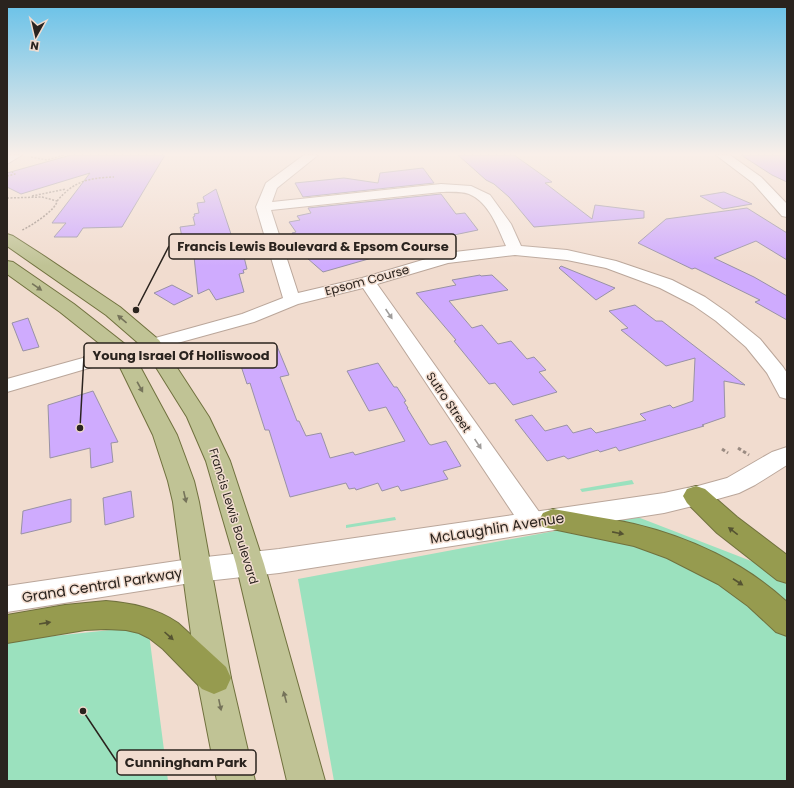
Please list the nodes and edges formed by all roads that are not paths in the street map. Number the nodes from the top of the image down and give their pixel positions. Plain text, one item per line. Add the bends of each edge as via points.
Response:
1 (270, 192) edge
2 (406, 192) edge
3 (475, 192) edge
4 (769, 192) edge
5 (263, 207) junction
6 (787, 213) edge
7 (12, 235) edge
8 (515, 250) junction
9 (7, 266) edge
10 (367, 282) junction
11 (292, 300) junction
12 (152, 344) junction
13 (124, 352) junction
14 (7, 386) edge
15 (787, 392) edge
16 (787, 455) edge
17 (696, 496) junction
18 (543, 521) junction
19 (250, 564) junction
20 (197, 570) junction
21 (787, 571) edge
22 (7, 599) edge
23 (787, 622) edge
24 (7, 629) edge
25 (214, 678) junction
26 (236, 781) edge
27 (306, 781) edge

1 - 5 street
2 - 5 street
3 - 8 street via 485,198 504,224
4 - 6 street
5 - 11 street
12 -> 7 main road, Francis Lewis Boulevard via 113,311 36,257
8 - 10 street, Epsom Course via 446,258
8 - 15 street, Epsom Course via 567,255 610,264 686,294 722,316 753,343 776,371
9 -> 13 main road
10 - 11 street, Epsom Course
10 -> 18 street, Sutro Street
11 - 12 street, Epsom Course via 248,318
12 - 13 street, Epsom Course
12 - 19 main road, Francis Lewis Boulevard via 208,437
13 - 14 street, Epsom Course
13 -> 20 main road via 155,413 174,460 186,502
16 - 17 street, McLaughlin Avenue via 742,482
17 - 18 street, McLaughlin Avenue
21 -> 17 highway via 727,525
18 - 19 street, McLaughlin Avenue
18 -> 23 highway via 653,541 700,560 757,595
19 - 20 street, McLaughlin Avenue
27 -> 19 main road, Francis Lewis Boulevard
20 - 22 street, Grand Central Parkway
20 - 25 main road
24 -> 25 highway via 96,615 113,614 141,618 162,629
25 -> 26 main road

